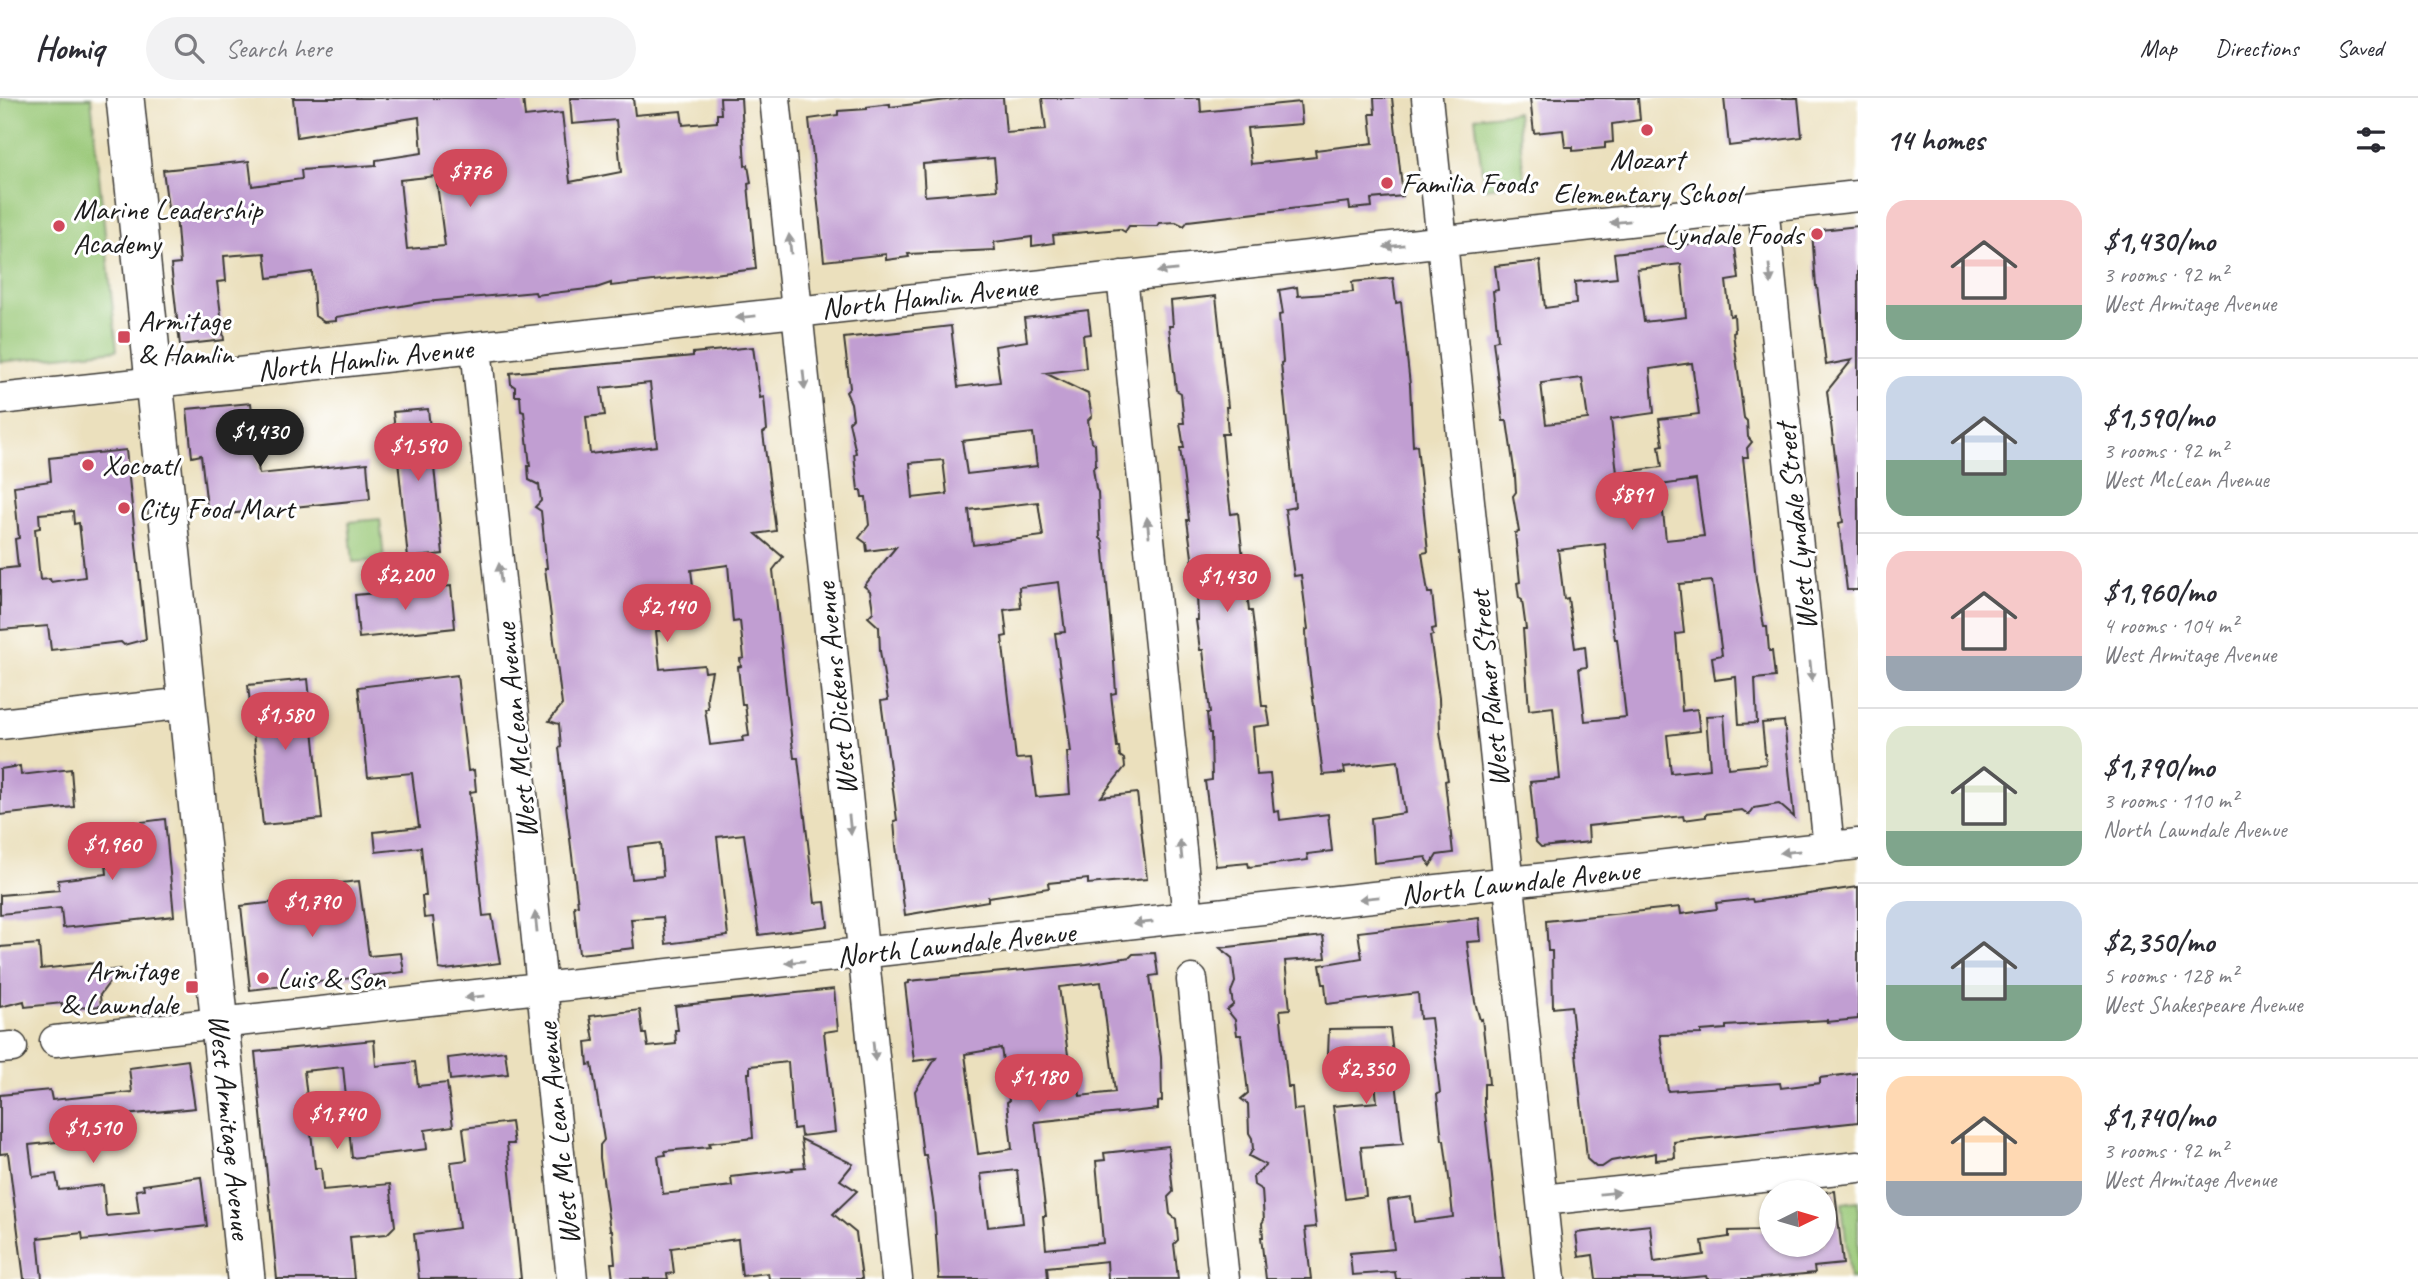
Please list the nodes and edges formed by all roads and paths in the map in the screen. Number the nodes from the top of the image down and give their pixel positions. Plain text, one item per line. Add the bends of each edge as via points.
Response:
1 (125, 98) edge
2 (775, 98) edge
3 (1427, 98) edge
4 (1858, 196) edge
5 (1763, 206) junction
6 (1442, 241) junction
7 (1122, 276) junction
8 (797, 312) junction
9 (476, 347) junction
10 (153, 382) junction
11 (0, 399) edge
12 (187, 704) junction
13 (0, 724) edge
14 (1844, 846) edge
15 (1509, 883) junction
16 (1188, 918) junction
17 (864, 954) junction
18 (1192, 980) dead end
19 (543, 989) junction
20 (220, 1025) junction
21 (55, 1041) dead end
22 (1858, 1167) edge
23 (1542, 1200) junction
24 (246, 1279) edge
25 (572, 1279) edge
26 (897, 1279) edge
27 (1224, 1279) edge
28 (1550, 1279) edge

1 - 10 main road, West Armitage Avenue
8 -> 2 street, West Dickens Avenue
3 - 6 street, West Palmer Street
4 - 5 street, North Hamlin Avenue
5 -> 6 street, North Hamlin Avenue
5 -> 14 street, West Lyndale Street
6 -> 7 street, North Hamlin Avenue
6 - 15 street, West Palmer Street
7 - 8 street, North Hamlin Avenue
16 -> 7 street
8 -> 9 street, North Hamlin Avenue
8 -> 17 street, West Dickens Avenue
9 - 10 street, North Hamlin Avenue
19 -> 9 street, West McLean Avenue
10 - 11 street, North Hamlin Avenue
10 - 12 main road, West Armitage Avenue
12 - 13 street
12 - 20 main road, West Armitage Avenue
14 -> 15 street, North Lawndale Avenue
15 -> 16 street, North Lawndale Avenue
15 - 23 street, West Palmer Street
16 -> 17 street, North Lawndale Avenue
17 -> 19 street, North Lawndale Avenue
17 -> 26 street, West Dickens Avenue
18 - 27 street
19 -> 20 street, North Lawndale Avenue
19 - 25 street, West Mc Lean Avenue
20 - 21 street, North Lawndale Avenue
20 - 24 main road, West Armitage Avenue
23 -> 22 street
23 - 28 street, West Palmer Street

